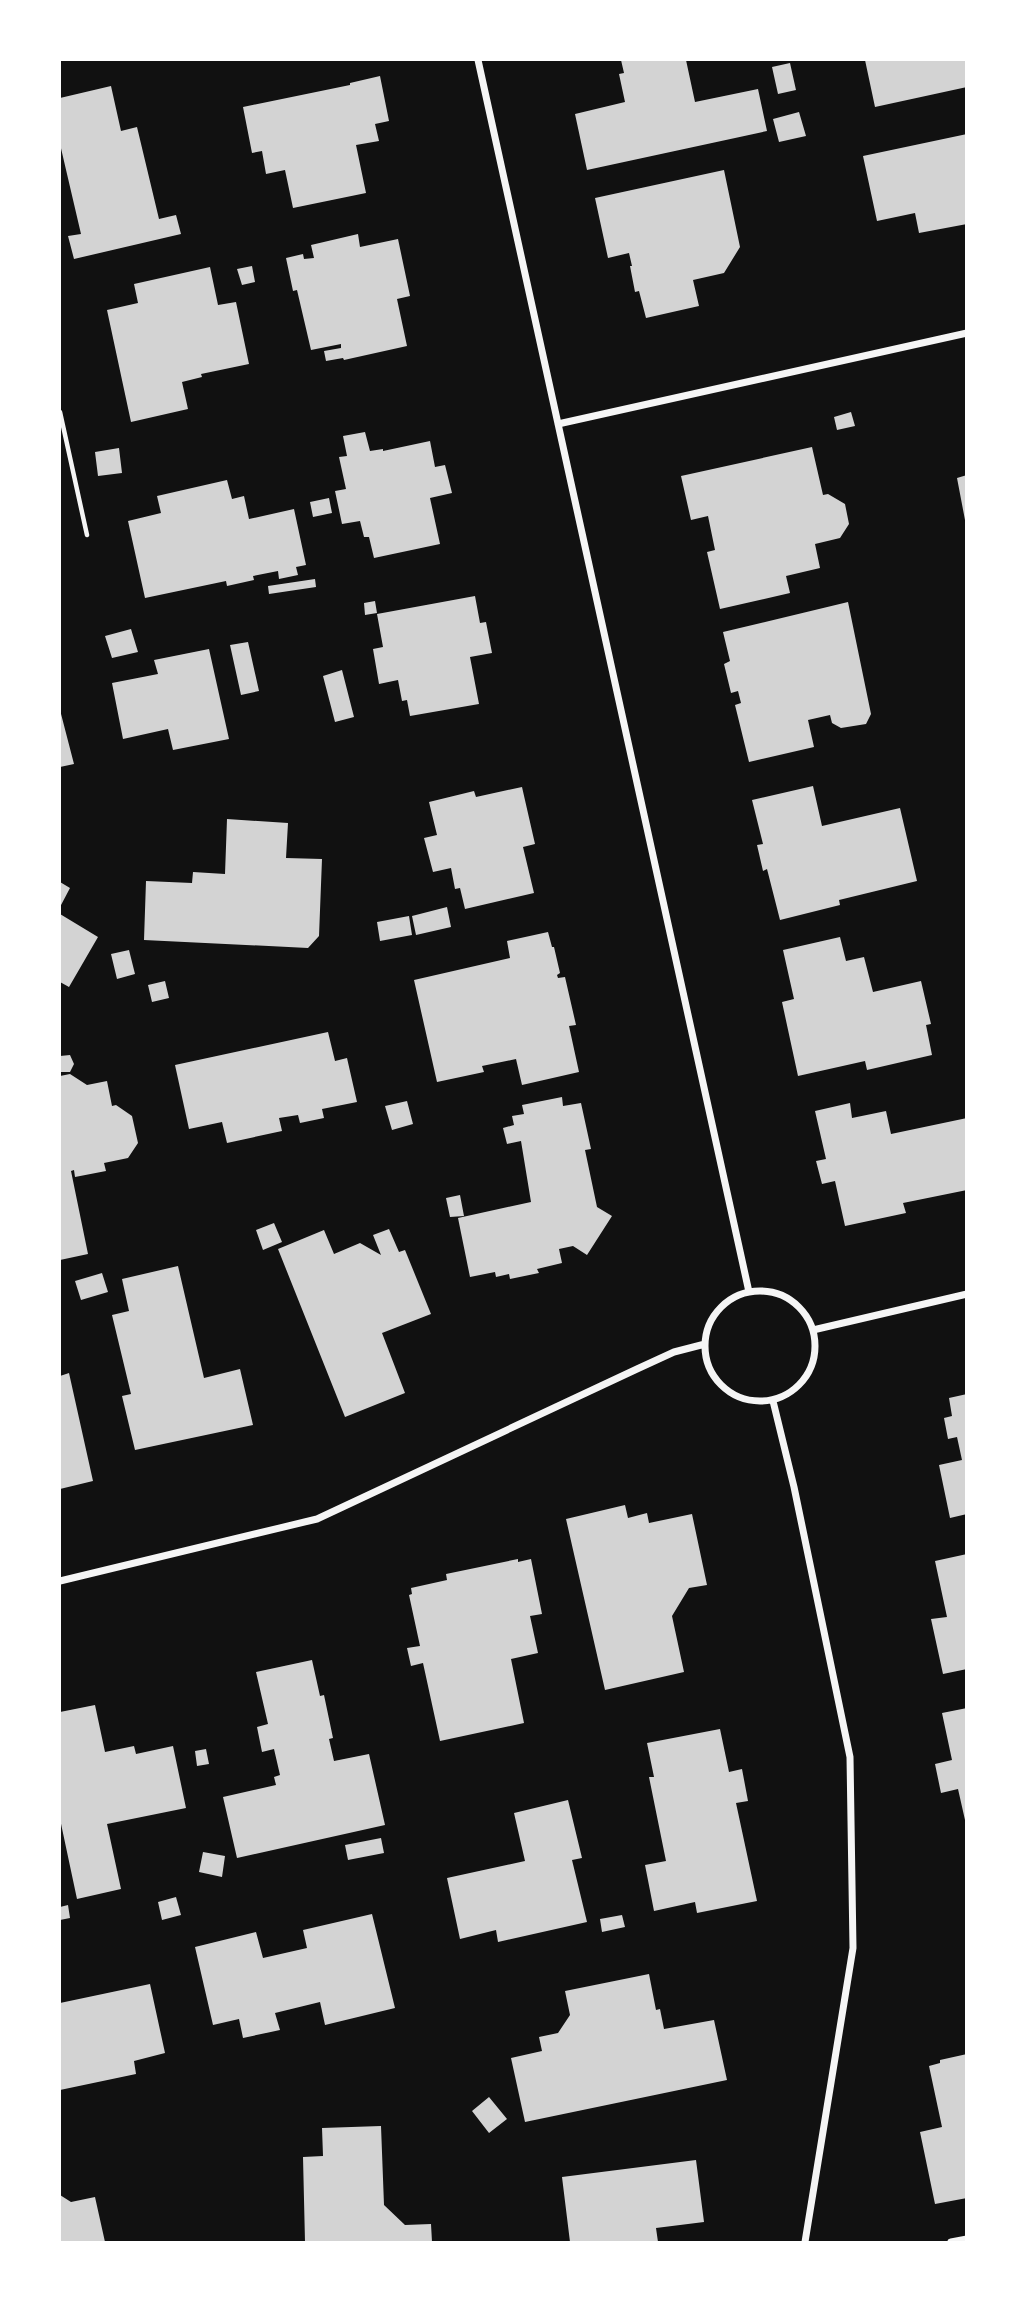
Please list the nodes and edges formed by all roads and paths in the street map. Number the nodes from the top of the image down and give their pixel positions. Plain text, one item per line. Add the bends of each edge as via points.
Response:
1 (478, 60) edge
2 (967, 333) edge
3 (60, 412) edge
4 (558, 424) junction
5 (87, 535) dead end
6 (749, 1292) junction
7 (967, 1294) edge
8 (813, 1330) junction
9 (705, 1344) junction
10 (773, 1401) junction
11 (60, 1581) edge
12 (967, 2239) edge
13 (805, 2242) edge
14 (951, 2242) edge

1 - 4 street
2 - 4 street
3 - 5 path
4 - 6 street
6 - 8 street via 773,1293 795,1303
6 - 9 street via 732,1298 718,1311 708,1326
7 - 8 street
8 - 10 street via 816,1348 804,1382
9 - 10 street via 710,1368 725,1389 740,1398
9 - 11 street via 674,1352 317,1519
10 - 13 street via 850,1758 853,1948
12 - 14 street

